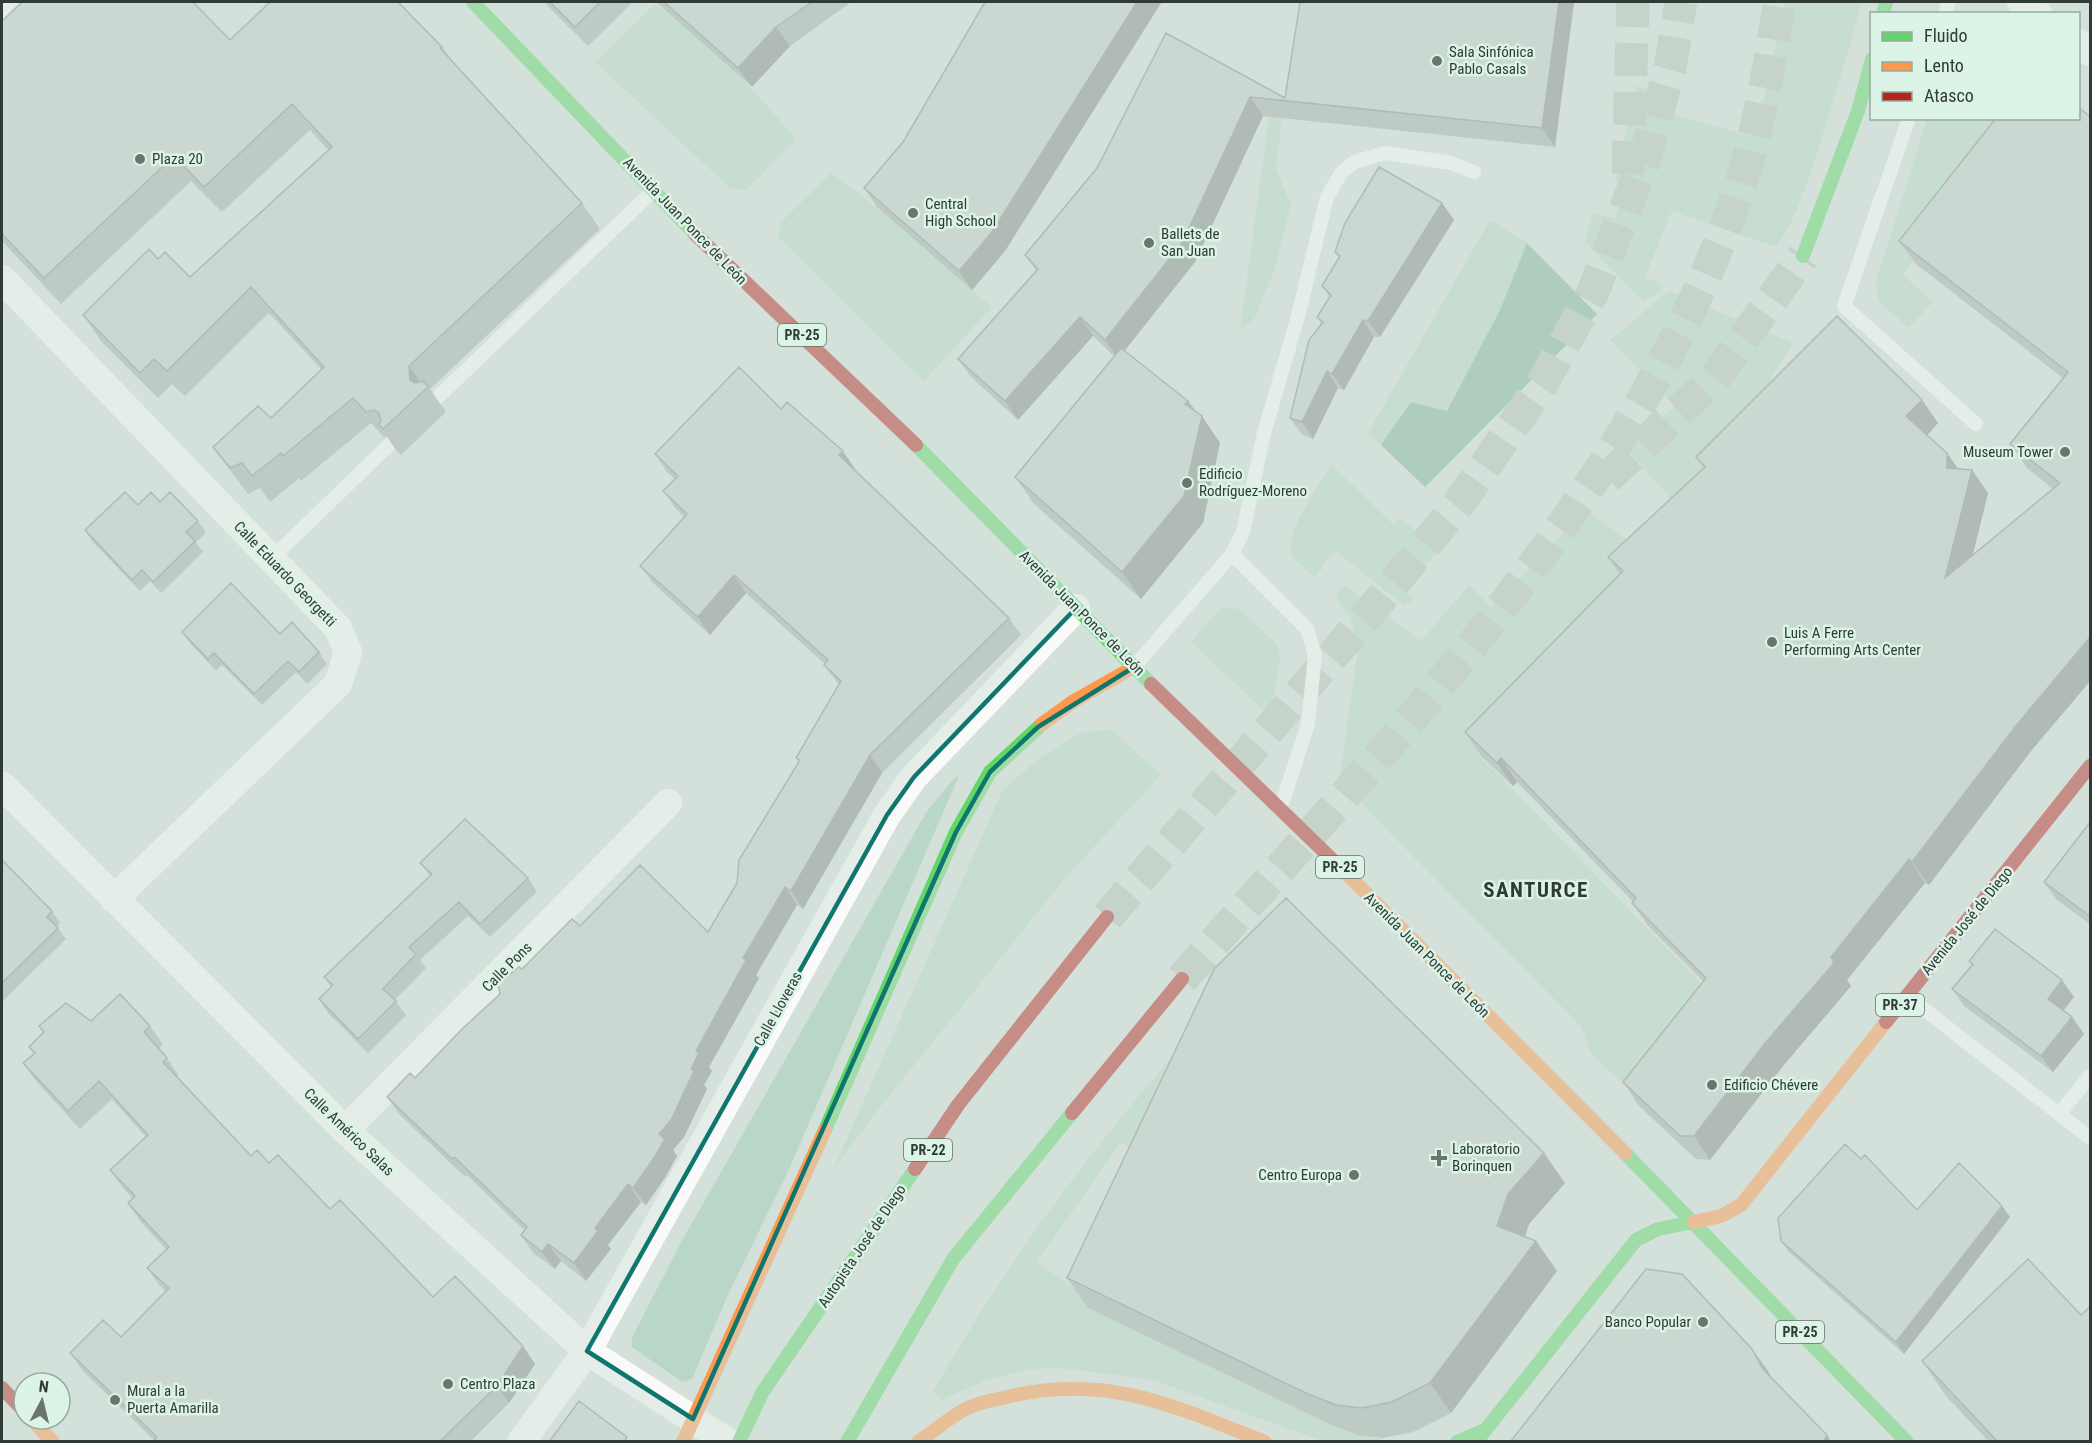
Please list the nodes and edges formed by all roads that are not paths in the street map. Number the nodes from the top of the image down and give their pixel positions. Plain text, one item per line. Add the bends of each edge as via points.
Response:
1 (20, 2) edge
2 (474, 2) edge
3 (2021, 2) edge
4 (2035, 12) edge
5 (2, 19) edge
6 (1870, 66) edge
7 (1908, 120) edge
8 (1474, 171) dead end
9 (655, 189) junction
10 (1803, 256) tunnel mouth
11 (2, 279) edge
12 (435, 400) dead end
13 (1976, 424) dead end
14 (390, 444) edge
15 (1232, 554) junction
16 (271, 559) junction
17 (1076, 608) junction
18 (1134, 667) junction
19 (2091, 766) edge
20 (2, 785) edge
21 (668, 803) dead end
22 (1281, 809) junction
23 (114, 899) junction
24 (1107, 917) tunnel mouth
25 (1182, 979) tunnel mouth
26 (1907, 996) junction
27 (2091, 1076) edge
28 (2060, 1114) junction
29 (345, 1130) junction
30 (2091, 1138) edge
31 (1694, 1222) junction
32 (587, 1351) junction
33 (1485, 1430) junction
34 (42, 1431) edge
35 (53, 1442) edge
36 (521, 1442) edge
37 (683, 1442) edge
38 (728, 1442) edge
39 (739, 1442) edge
40 (847, 1442) edge
41 (918, 1442) edge
42 (1265, 1442) edge
43 (1457, 1442) edge
44 (1476, 1442) edge
45 (1907, 1442) edge

1 - 5 street
2 - 9 main road, Avenida Juan Ponce de León / PR-25
3 - 4 street
6 - 10 main road via 1858,111
7 - 13 lane via 1844,306
8 - 15 lane via 1451,163 1385,153 1354,162 1341,173 1328,197 1264,433 1243,532
9 - 12 lane
9 - 17 main road, Avenida Juan Ponce de León / PR-25 via 726,267 931,460
11 - 16 street, Calle Eduardo Georgetti
14 - 16 lane
15 - 18 lane
15 - 22 lane via 1307,628 1315,656 1308,724
16 - 23 street, Calle Eduardo Georgetti via 338,628 348,652 338,684
17 - 18 main road, Avenida Juan Ponce de León / PR-25
17 - 32 street, Calle Lloveras via 914,777 887,815
18 - 22 main road, Avenida Juan Ponce de León / PR-25
18 - 37 main road via 1074,701 990,772 956,832
19 - 26 main road, Avenida José de Diego / PR-37
20 - 23 street, Calle Américo Salas
21 - 29 street, Calle Pons
22 - 31 main road, Avenida Juan Ponce de León / PR-25
23 - 29 street, Calle Américo Salas
24 - 39 main road, Autopista José de Diego / PR-22 via 958,1105 762,1393
25 - 40 main road via 953,1259
26 - 28 lane
26 - 31 main road, Avenida José de Diego / PR-37 via 1741,1205 1721,1216
27 - 28 lane
28 - 30 lane
29 - 32 street, Calle Américo Salas
31 - 33 main road, PR-37 via 1658,1229 1636,1240
31 - 45 main road, PR-25
32 - 36 street, Calle Lloveras
32 - 38 street, Calle Américo Salas
33 - 43 main road
33 - 44 main road, PR-37
34 - 35 main road
41 - 42 main road via 974,1406 1036,1390 1082,1387 1124,1392 1168,1404

